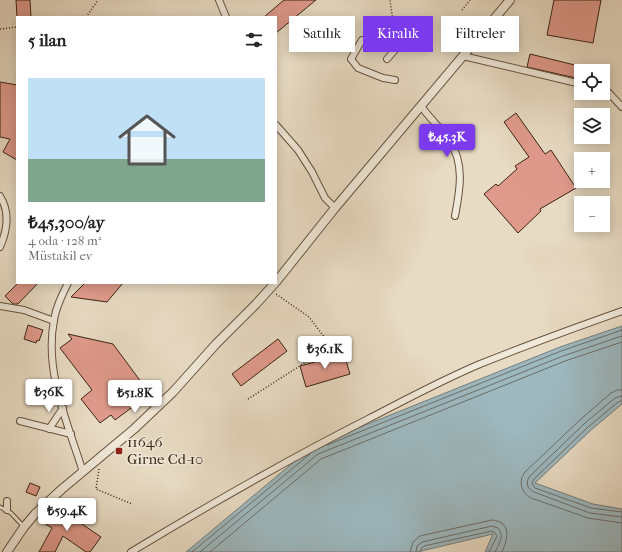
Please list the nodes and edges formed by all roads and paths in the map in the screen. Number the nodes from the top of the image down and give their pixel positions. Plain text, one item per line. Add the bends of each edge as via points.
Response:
1 (98, 0) edge
2 (219, 0) edge
3 (390, 0) edge
4 (470, 0) edge
5 (510, 0) edge
6 (462, 10) dead end
7 (87, 16) edge
8 (226, 16) edge
9 (392, 16) edge
10 (16, 27) edge
11 (0, 29) edge
12 (363, 40) edge
13 (393, 52) edge
14 (463, 56) junction
15 (387, 59) dead end
16 (395, 80) dead end
17 (574, 82) edge
18 (610, 94) edge
19 (421, 106) junction
20 (622, 106) edge
21 (277, 126) edge
22 (0, 196) edge
23 (335, 208) junction
24 (455, 216) dead end
25 (0, 229) edge
26 (0, 246) edge
27 (277, 280) edge
28 (68, 284) edge
29 (273, 285) edge
30 (0, 306) edge
31 (622, 311) edge
32 (54, 321) junction
33 (37, 388) dead end
34 (59, 396) junction
35 (248, 399) dead end
36 (63, 408) junction
37 (20, 421) dead end
38 (49, 429) junction
39 (71, 434) junction
40 (101, 457) junction
41 (83, 472) junction
42 (6, 501) dead end
43 (132, 504) dead end
44 (0, 507) edge
45 (7, 510) junction
46 (24, 527) junction
47 (7, 552) edge
48 (131, 552) edge

1 - 7 path
2 - 8 street
3 - 9 path
4 - 6 path
5 - 14 street
10 - 11 path
12 - 16 street via 351,59 358,68
13 - 15 street
14 - 17 street
14 - 19 street
18 - 20 street
19 - 23 street
19 - 24 street via 449,140 457,158 460,176
21 - 23 street via 298,150 325,198
22 - 26 street via 4,203 7,223
23 - 27 street
25 - 26 street
28 - 32 street via 58,304
29 - 35 path via 309,317 331,346
29 - 40 street via 173,392
30 - 32 street via 24,310
31 - 48 street via 479,365 407,399 308,450
32 - 34 street via 51,355
33 - 34 street
34 - 36 street
36 - 38 street
36 - 39 street
37 - 38 street
38 - 39 street
39 - 41 street
40 - 41 street
40 - 43 path via 96,489
41 - 46 street via 51,499
42 - 45 street
44 - 45 lane
45 - 46 lane
46 - 47 street

